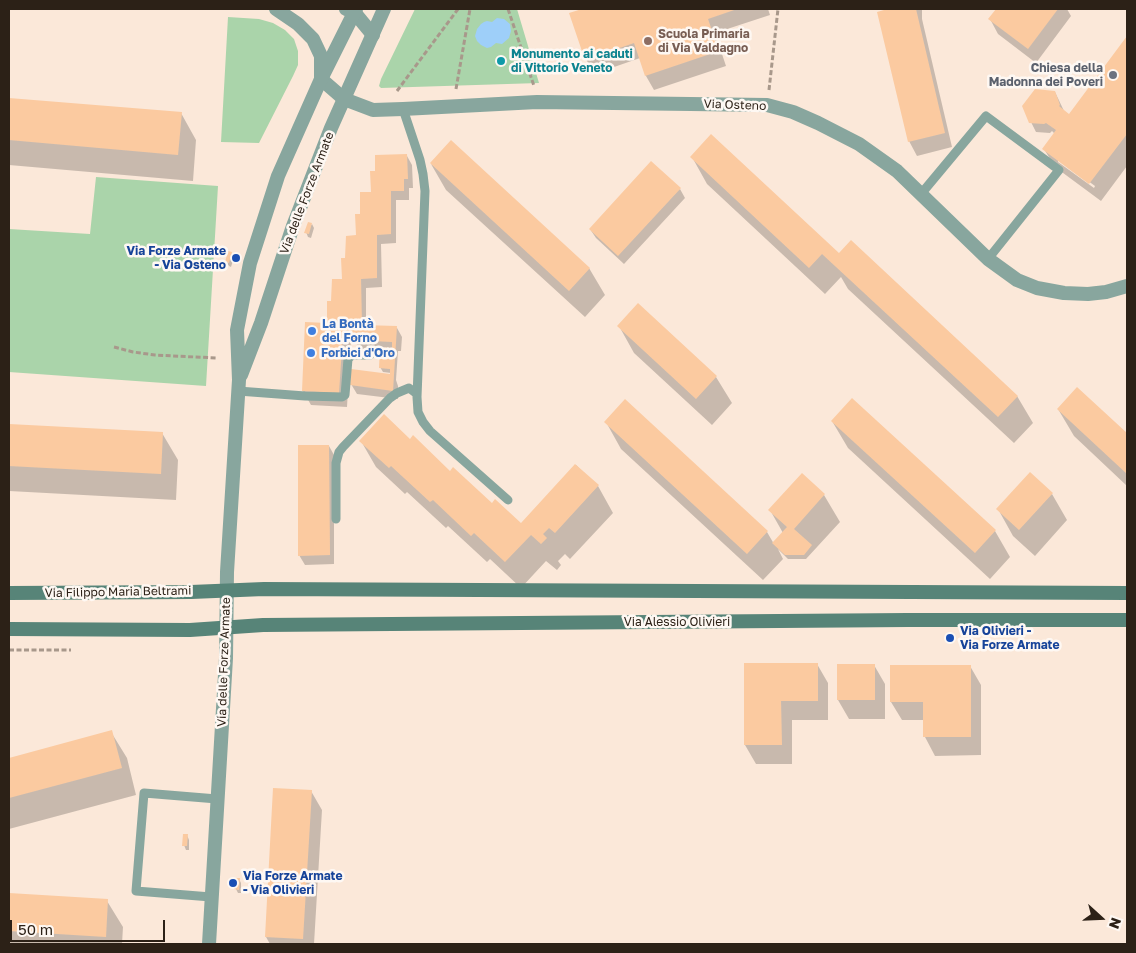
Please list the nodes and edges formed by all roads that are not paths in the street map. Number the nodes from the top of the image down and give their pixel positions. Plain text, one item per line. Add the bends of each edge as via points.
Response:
1 (276, 9) edge
2 (384, 9) edge
3 (352, 10) edge
4 (373, 35) junction
5 (322, 78) junction
6 (344, 99) junction
7 (404, 109) junction
8 (921, 194) junction
9 (988, 260) junction
10 (1127, 286) edge
11 (370, 355) dead end
12 (238, 386) junction
13 (417, 394) junction
14 (508, 500) dead end
15 (336, 519) dead end
16 (227, 590) junction
17 (1127, 593) edge
18 (9, 594) edge
19 (1127, 620) edge
20 (227, 626) junction
21 (9, 629) edge
22 (217, 798) junction
23 (211, 897) junction
24 (209, 944) edge

1 - 5 street via 313,39 321,56
2 - 4 street, Via delle Forze Armate
3 - 4 street
3 - 5 street, Via delle Forze Armate
4 - 6 street, Via delle Forze Armate
5 - 6 street, Via Osteno
5 - 12 street, Via delle Forze Armate via 278,176 250,263 237,330
6 - 7 street, Via Osteno via 373,110
6 - 12 street, Via delle Forze Armate via 293,226
7 - 8 street, Via Osteno via 537,102 767,105 793,112 859,144
7 - 13 lane via 420,160 425,191
8 - 9 street, Via Osteno
8 - 9 lane via 986,116 1059,170
9 - 10 street, Via Osteno via 1017,280 1037,288 1088,294
11 - 12 lane via 352,355 348,359 345,395 342,397 305,396
12 - 16 street, Via delle Forze Armate
13 - 14 lane via 418,412 430,431
13 - 15 lane via 409,388 396,393 339,452 336,463
16 - 17 main road
16 - 18 main road, Via Filippo Maria Beltrami
16 - 20 street, Via delle Forze Armate
19 - 20 main road, Via Alessio Olivieri
20 - 21 main road via 190,630
20 - 22 street, Via delle Forze Armate
22 - 23 street, Via delle Forze Armate
22 - 23 lane via 144,793 136,891
23 - 24 street, Via delle Forze Armate

